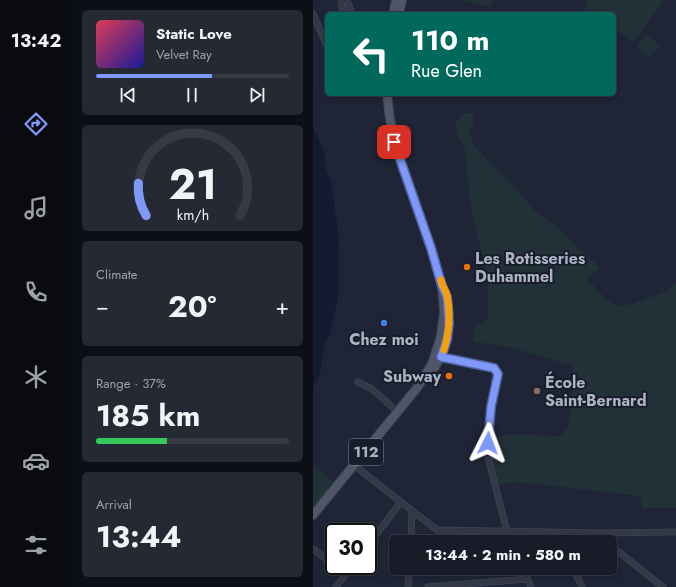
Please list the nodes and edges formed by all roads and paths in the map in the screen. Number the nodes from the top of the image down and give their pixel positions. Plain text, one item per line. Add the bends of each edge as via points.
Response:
1 (344, 0) edge
2 (396, 0) edge
3 (402, 0) edge
4 (343, 12) edge
5 (351, 12) edge
6 (393, 12) edge
7 (399, 12) edge
8 (313, 14) edge
9 (325, 41) edge
10 (388, 96) edge
11 (438, 357) junction
12 (358, 382) dead end
13 (398, 412) junction
14 (355, 466) junction
15 (401, 502) junction
16 (412, 511) junction
17 (313, 515) edge
18 (507, 532) junction
19 (676, 532) edge
20 (377, 533) edge
21 (411, 535) edge
22 (508, 535) edge
23 (313, 549) edge
24 (617, 551) edge
25 (325, 558) edge
26 (345, 575) edge
27 (409, 575) edge
28 (526, 575) edge
29 (576, 575) edge
30 (527, 579) junction
31 (469, 585) edge
32 (336, 587) edge
33 (408, 587) edge
34 (428, 587) edge
35 (531, 587) edge
36 (582, 587) edge
37 (663, 587) edge

1 - 4 street via 341,5
1 - 5 street
2 - 6 main road
3 - 7 main road
8 - 9 street
10 - 11 main road via 394,142 447,297 447,340
11 - 13 main road, 112 via 433,370
11 - 18 street via 494,368 498,374 489,428 488,458
12 - 13 street via 372,389
13 - 14 main road, 112
14 - 15 street
14 - 17 main road, 112
15 - 16 street
15 - 20 street
16 - 18 street via 437,530
16 - 21 street
18 - 19 street
18 - 22 street
23 - 25 street
24 - 37 street
26 - 32 street
27 - 33 street
28 - 30 street
29 - 36 street
30 - 31 street
30 - 35 street
31 - 34 street

